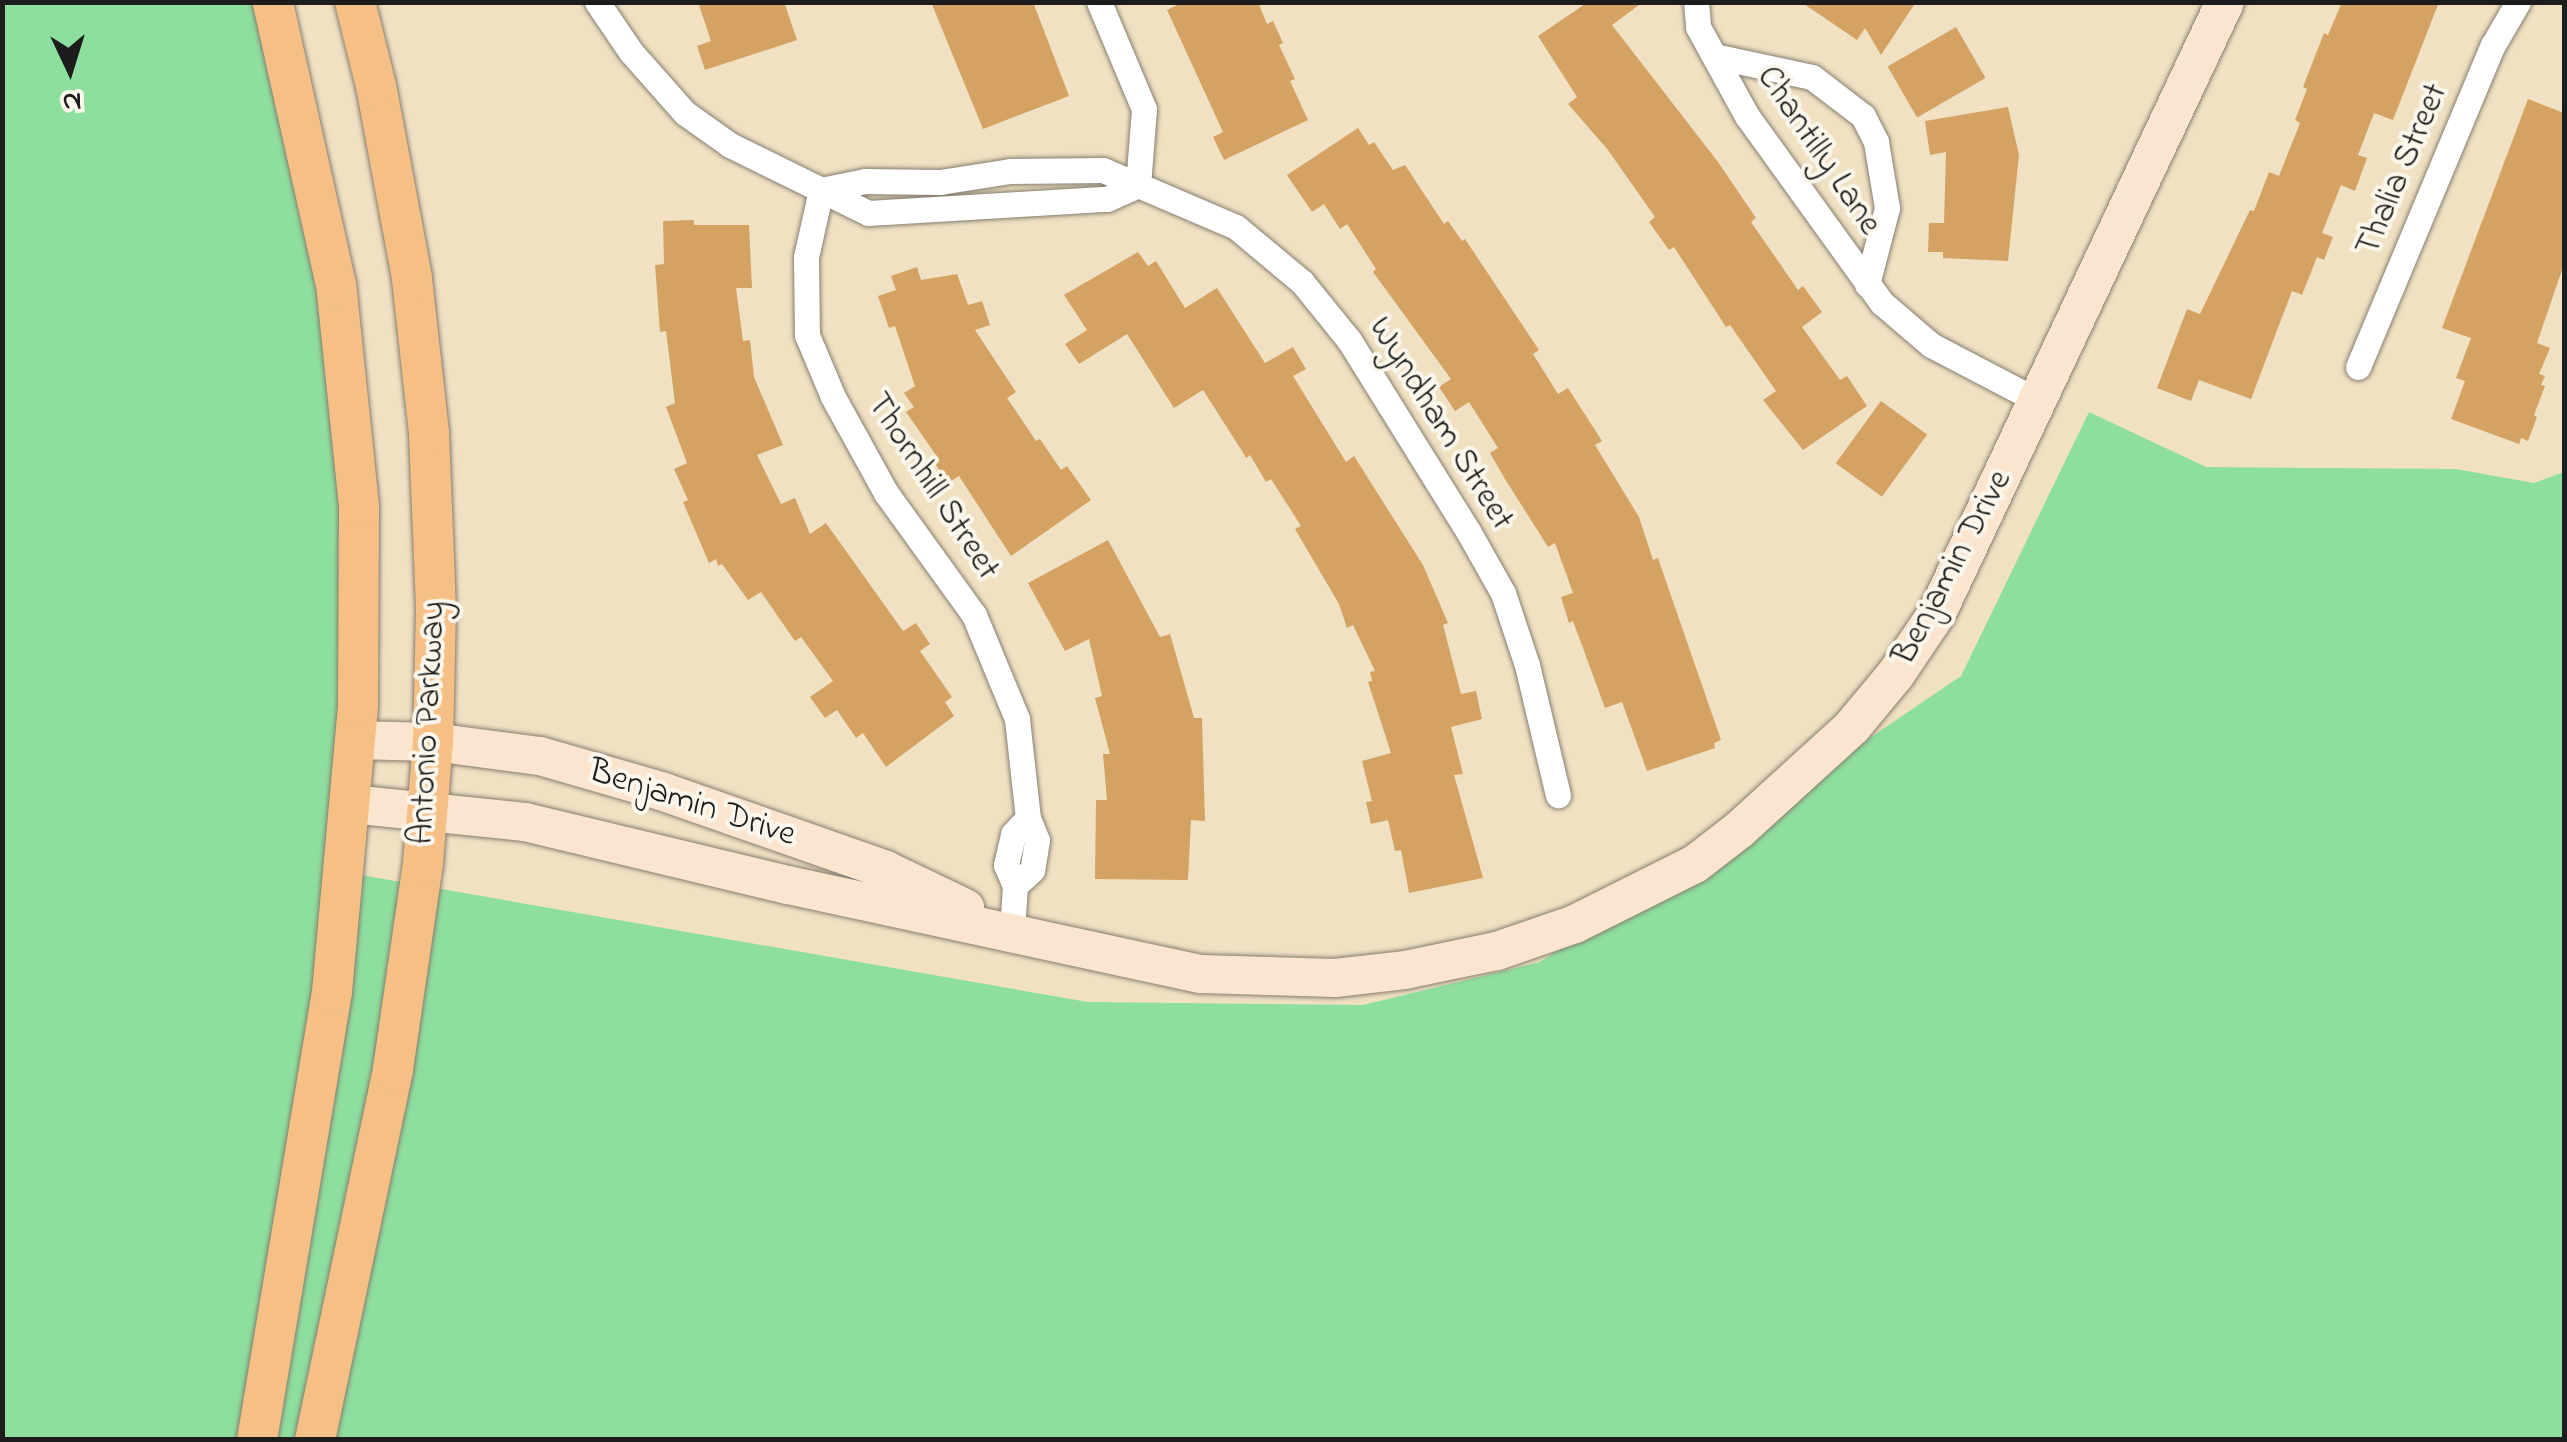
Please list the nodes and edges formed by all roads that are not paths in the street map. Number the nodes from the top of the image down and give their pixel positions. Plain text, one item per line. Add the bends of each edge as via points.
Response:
1 (272, 2) edge
2 (355, 2) edge
3 (597, 2) edge
4 (1100, 2) edge
5 (1696, 2) edge
6 (2225, 2) edge
7 (2518, 2) edge
8 (1714, 56) junction
9 (1138, 185) junction
10 (821, 190) junction
11 (1868, 284) junction
12 (2358, 367) dead end
13 (2040, 402) junction
14 (355, 740) junction
15 (434, 742) junction
16 (1558, 795) dead end
17 (352, 804) junction
18 (427, 810) junction
19 (1012, 931) junction
20 (257, 1440) edge
21 (315, 1440) edge

1 - 14 main road, Antonio Parkway via 312,168 343,344 359,506
2 - 15 main road, Antonio Parkway via 412,278 429,433
3 - 10 street via 630,52 685,112 730,145
4 - 9 street via 1144,110
5 - 8 street, Chantilly Lane via 1698,27
6 - 13 main road, Benjamin Drive
7 - 12 street, Thalia Street via 2493,46
8 - 11 street, Chantilly Lane via 1747,116
8 - 11 street, Chantilly Lane via 1812,76 1863,116 1876,142 1887,208
9 - 10 street via 1106,199 951,212 868,213
9 - 16 street, Wyndham Street via 1236,227 1302,282 1349,340 1503,594 1528,665
10 - 19 street, Thornhill Street via 806,257 807,335 886,493 974,616 1017,719 1028,818 1013,834 1006,865 1015,886
11 - 13 street, Chantilly Lane via 1931,346
13 - 19 main road, Benjamin Drive via 1937,613 1896,674 1790,788 1695,864 1642,893 1497,951 1335,978 1201,974
14 - 15 main road, Benjamin Drive
14 - 17 main road, Antonio Parkway
15 - 18 main road, Antonio Parkway
15 - 19 main road, Benjamin Drive via 540,756 661,791 886,870
17 - 18 main road, Benjamin Drive
17 - 20 main road, Antonio Parkway via 332,992
18 - 19 main road, Benjamin Drive via 525,822
18 - 21 main road, Antonio Parkway via 393,1069

